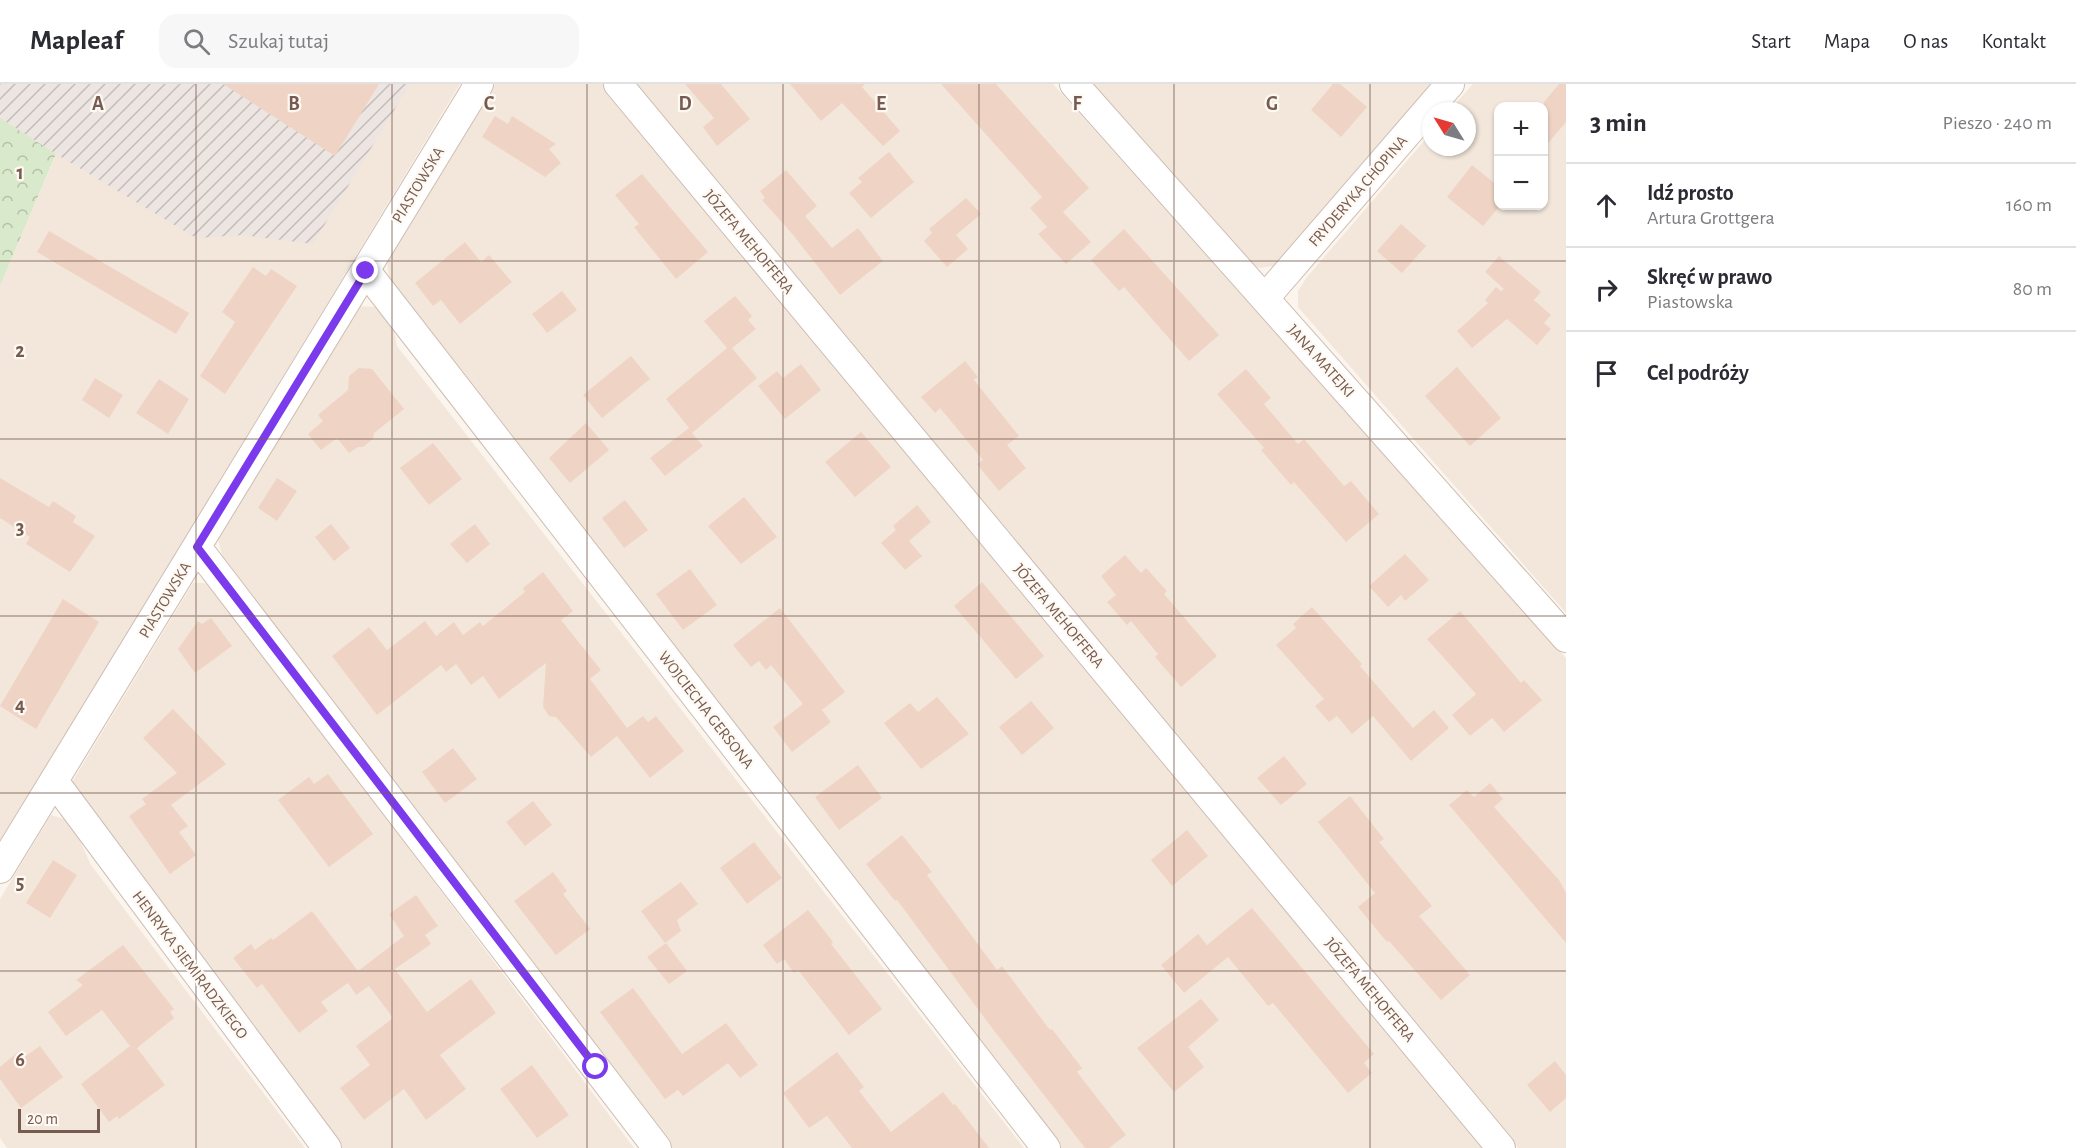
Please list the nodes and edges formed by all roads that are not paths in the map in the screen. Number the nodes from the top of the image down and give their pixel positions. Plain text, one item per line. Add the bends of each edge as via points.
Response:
1 (479, 84) edge
2 (618, 84) edge
3 (1074, 84) edge
4 (1450, 84) edge
5 (366, 271) junction
6 (1265, 298) junction
7 (197, 547) junction
8 (1566, 638) edge
9 (54, 781) junction
10 (0, 869) edge
11 (327, 1148) edge
12 (657, 1148) edge
13 (1046, 1148) edge
14 (1501, 1148) edge

1 - 5 street, PIASTOWSKA
2 - 14 street, JÓZEFA MEHOFFERA
3 - 6 street, JANA MATEJKI
4 - 6 street, FRYDERYKA CHOPINA
5 - 7 street, PIASTOWSKA
5 - 13 street, WOJCIECHA GERSONA
6 - 8 street, JANA MATEJKI
7 - 9 street, PIASTOWSKA
7 - 12 street
9 - 10 street, PIASTOWSKA
9 - 11 street, HENRYKA SIEMIRADZKIEGO

